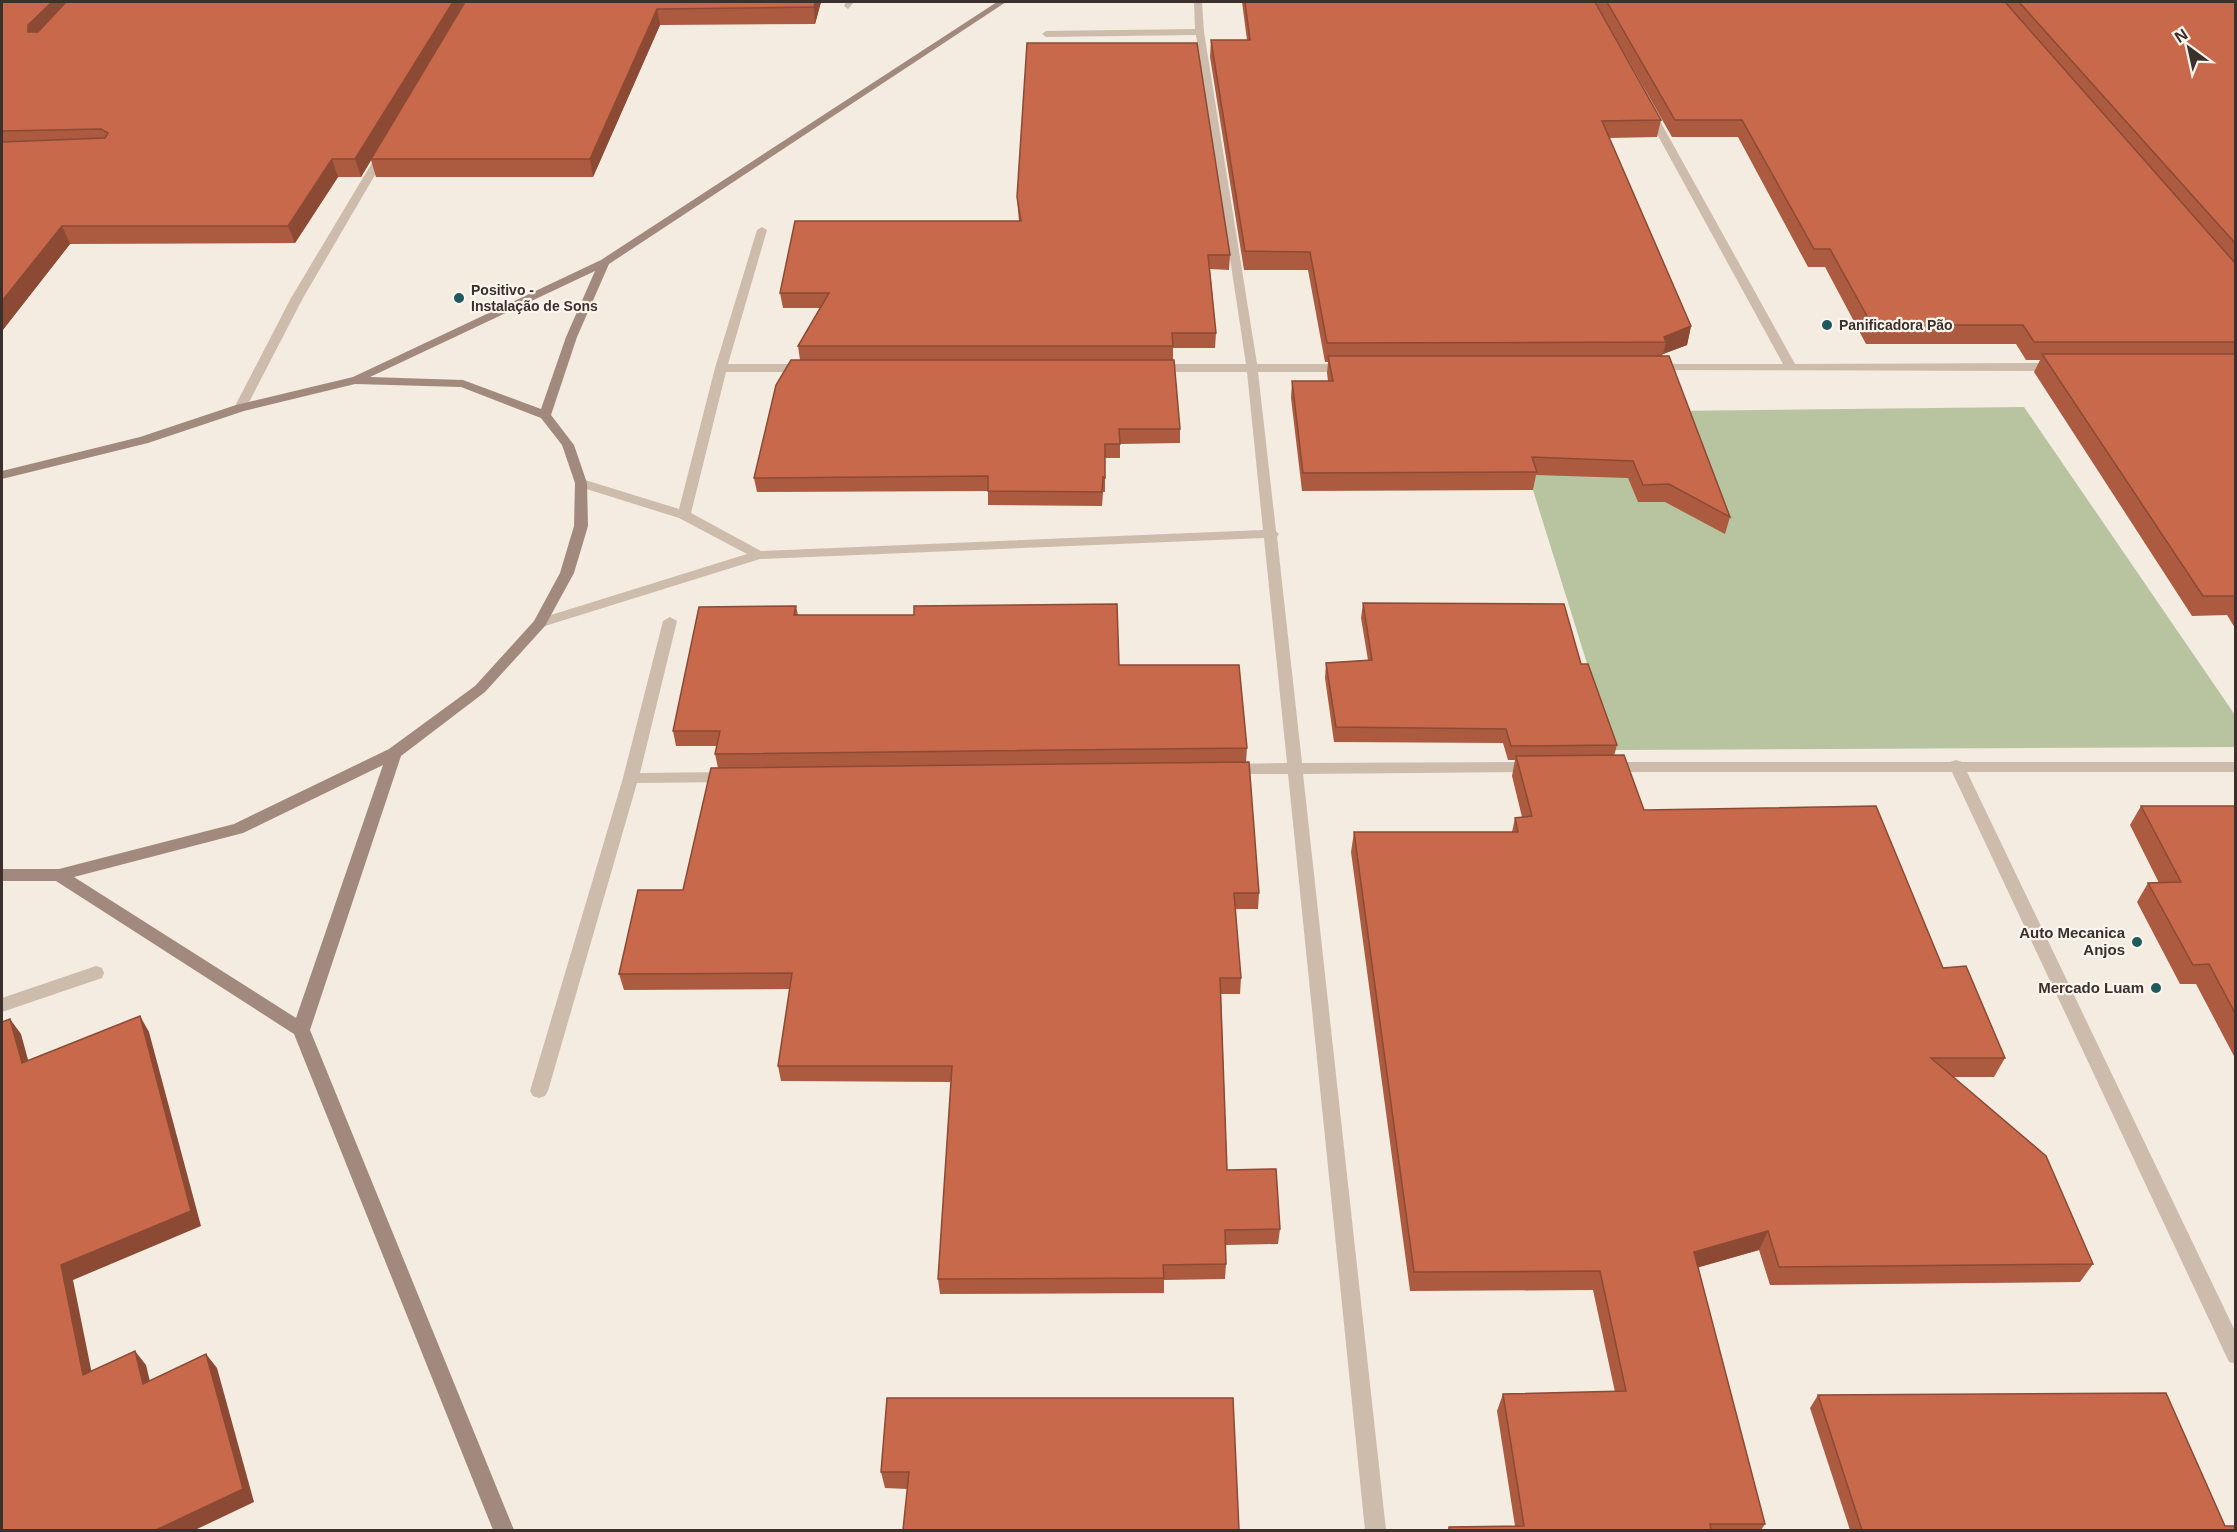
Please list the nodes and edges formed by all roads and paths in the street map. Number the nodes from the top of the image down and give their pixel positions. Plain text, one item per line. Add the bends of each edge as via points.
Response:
1 (1002, 2) edge
2 (1198, 2) edge
3 (1200, 32) junction
4 (1046, 34) dead end
5 (1647, 106) edge
6 (388, 144) edge
7 (762, 230) dead end
8 (605, 262) junction
9 (2072, 367) edge
10 (721, 368) junction
11 (815, 368) edge
12 (1146, 368) edge
13 (1252, 368) junction
14 (1360, 368) edge
15 (1635, 368) edge
16 (1791, 368) junction
17 (355, 380) junction
18 (240, 408) junction
19 (545, 415) junction
20 (2, 475) edge
21 (581, 483) junction
22 (684, 515) junction
23 (1272, 534) junction
24 (759, 555) junction
25 (670, 621) dead end
26 (540, 623) junction
27 (394, 753) junction
28 (1956, 765) junction
29 (1554, 767) edge
30 (1589, 767) edge
31 (2235, 767) edge
32 (1293, 768) junction
33 (1210, 769) edge
34 (749, 777) edge
35 (631, 778) junction
36 (2, 875) edge
37 (59, 875) junction
38 (96, 973) dead end
39 (2, 1005) edge
40 (301, 1030) junction
41 (538, 1091) dead end
42 (2235, 1355) edge
43 (503, 1530) edge
44 (1376, 1530) edge

1 - 8 street
2 - 3 street
3 - 4 street
3 - 13 street
5 - 16 street
6 - 18 street via 297,298
7 - 10 street
8 - 17 street
8 - 19 street via 564,352
9 - 16 street
10 - 11 street
10 - 22 street
12 - 13 street
13 - 14 street
13 - 23 street
15 - 16 street
17 - 18 street
17 - 19 street via 463,384
18 - 20 street via 144,440
19 - 21 street via 568,445
21 - 22 street
21 - 26 street via 580,526 567,573
22 - 24 street
23 - 24 street
23 - 32 street
24 - 26 street
25 - 35 street
26 - 27 street via 480,689
27 - 37 street via 238,829
27 - 40 street
28 - 30 street
28 - 31 street
28 - 42 street
29 - 32 street
32 - 33 street
32 - 44 street
34 - 35 street
35 - 41 street
36 - 37 street
37 - 40 street
38 - 39 street
40 - 43 street

